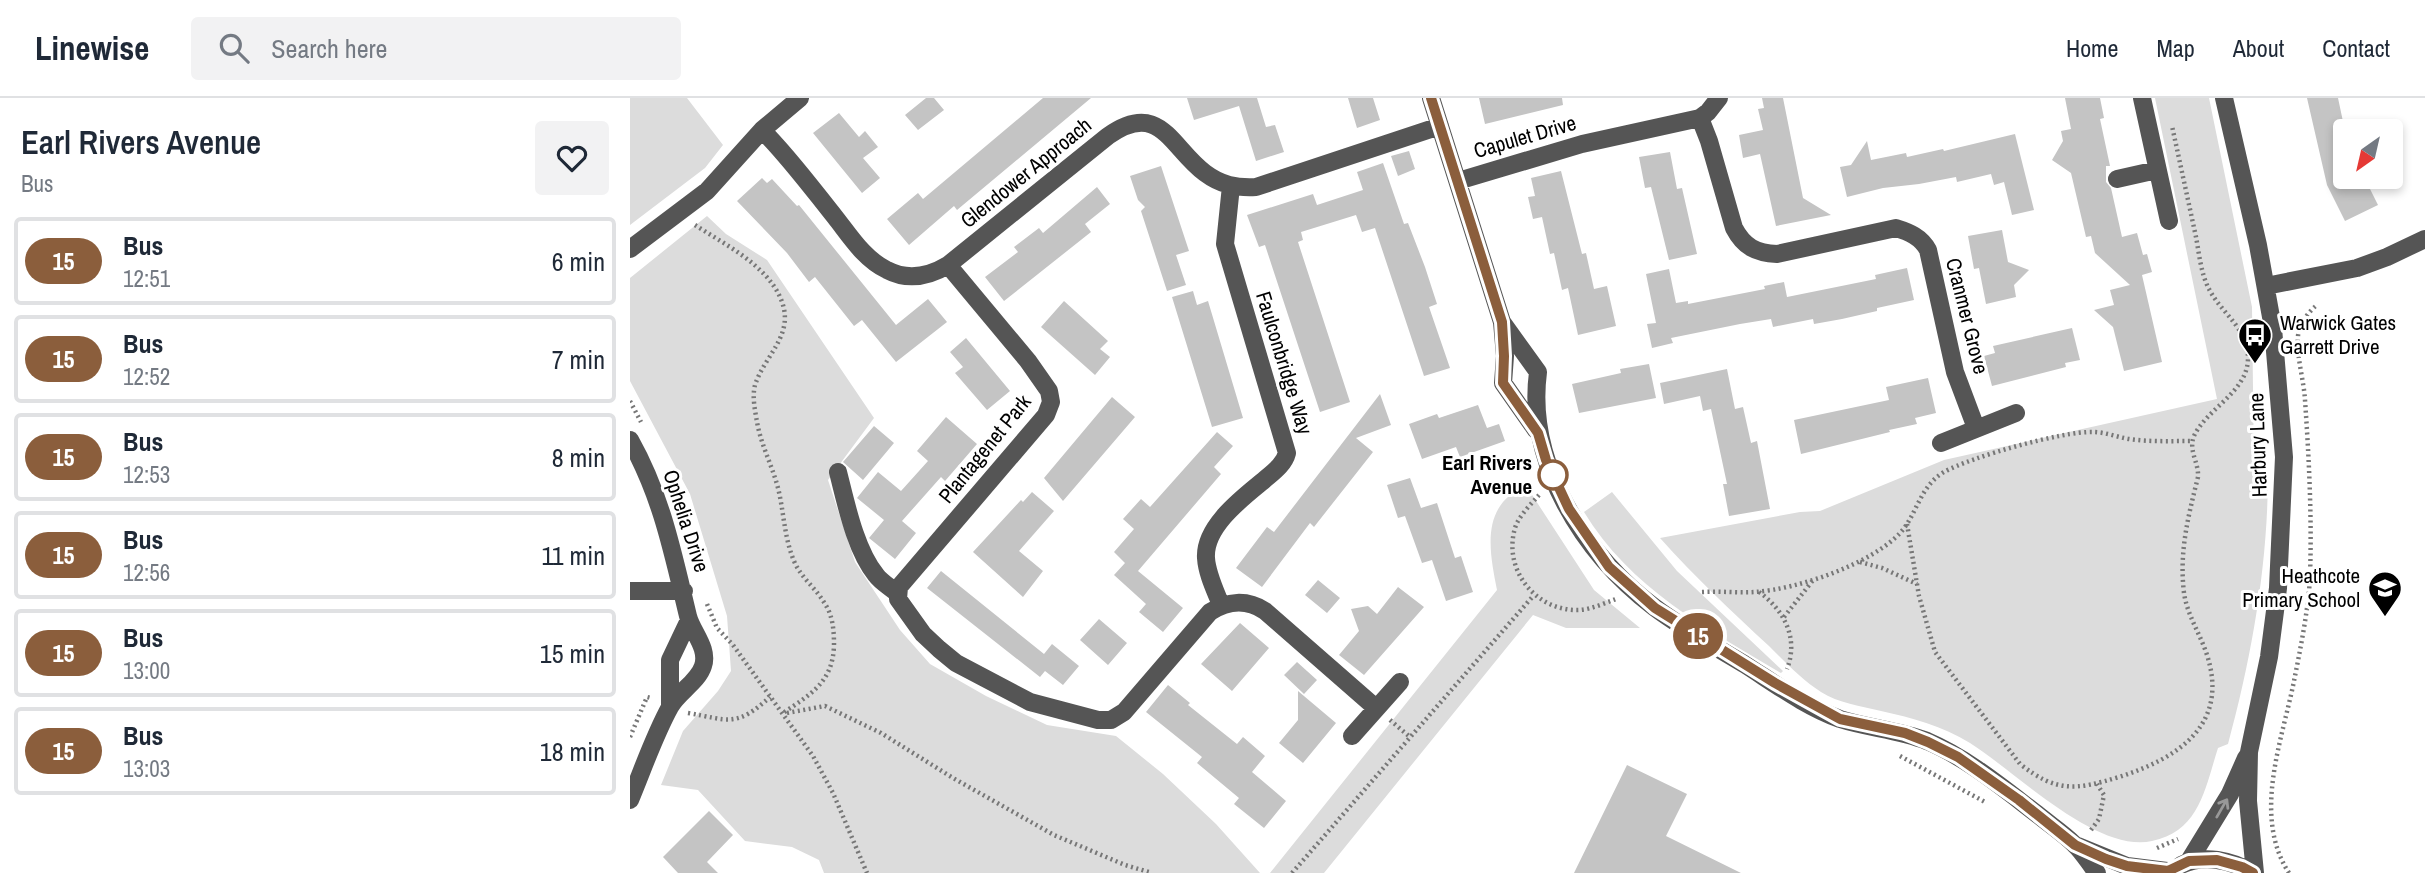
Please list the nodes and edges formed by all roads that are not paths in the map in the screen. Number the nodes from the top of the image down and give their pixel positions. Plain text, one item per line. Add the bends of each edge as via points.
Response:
1 (800, 98) edge
2 (1431, 98) edge
3 (1719, 98) edge
4 (2142, 98) edge
5 (2224, 98) edge
6 (1700, 118) junction
7 (1440, 126) junction
8 (762, 130) junction
9 (2157, 170) junction
10 (2117, 179) dead end
11 (1458, 181) junction
12 (1231, 186) junction
13 (2169, 221) dead end
14 (2425, 239) edge
15 (630, 248) edge
16 (947, 265) junction
17 (2266, 286) junction
18 (1502, 322) junction
19 (2016, 413) dead end
20 (1976, 428) junction
21 (1538, 433) junction
22 (630, 440) edge
23 (1941, 443) dead end
24 (838, 472) dead end
25 (630, 591) edge
26 (684, 591) junction
27 (897, 593) junction
28 (1221, 605) junction
29 (689, 620) junction
30 (1400, 682) dead end
31 (679, 709) junction
32 (1381, 713) junction
33 (1352, 736) dead end
34 (2249, 751) junction
35 (630, 800) edge
36 (2082, 839) junction
37 (2189, 861) junction
38 (2166, 872) edge
39 (2097, 873) edge
40 (2254, 873) edge

1 - 8 street
2 - 7 street
3 - 6 street
4 - 9 street
5 - 17 street, Harbury Lane
6 - 11 street, Capulet Drive via 1582,144
6 - 20 street, Cranmer Grove via 1734,228 1749,248 1777,254 1896,228 1924,243 1955,372
7 - 11 street
7 - 12 street via 1256,187
8 - 15 street via 707,191
8 - 16 street, Glendower Approach via 872,260 909,277
9 - 10 street
9 - 13 street
11 - 18 street
12 - 16 street, Glendower Approach via 1204,172 1162,129 1132,124 1108,136
12 - 28 street, Faulconbridge Way via 1228,255 1287,453 1281,466 1214,530 1206,558
14 - 17 street via 2377,261
16 - 27 street, Plantagenet Park via 1028,361 1049,391 1051,402 1046,415
17 - 34 street, Harbury Lane via 2284,457 2281,548 2269,657
18 - 21 street via 1503,383
18 - 21 street via 1538,372
19 - 20 street
20 - 23 street
21 - 36 street via 1558,488 1582,530 1609,567 1655,608 1840,719 1905,733 1958,757
22 - 26 street, Ophelia Drive via 659,501
24 - 27 street via 865,557 877,576
25 - 26 street
26 - 29 street, Ophelia Drive
27 - 28 street via 901,606 923,634 956,663 1030,702 1105,721 1124,712
28 - 32 street via 1257,606
29 - 31 street, Ophelia Drive via 670,660
29 - 31 street, Ophelia Drive via 705,663 682,689
30 - 32 street
31 - 35 street, Ophelia Drive
32 - 33 street
37 -> 34 street, Harbury Lane via 2230,794
34 - 40 street, Harbury Lane
36 - 38 street via 2127,866
36 - 39 street
37 - 38 street
37 - 40 street via 2217,860

